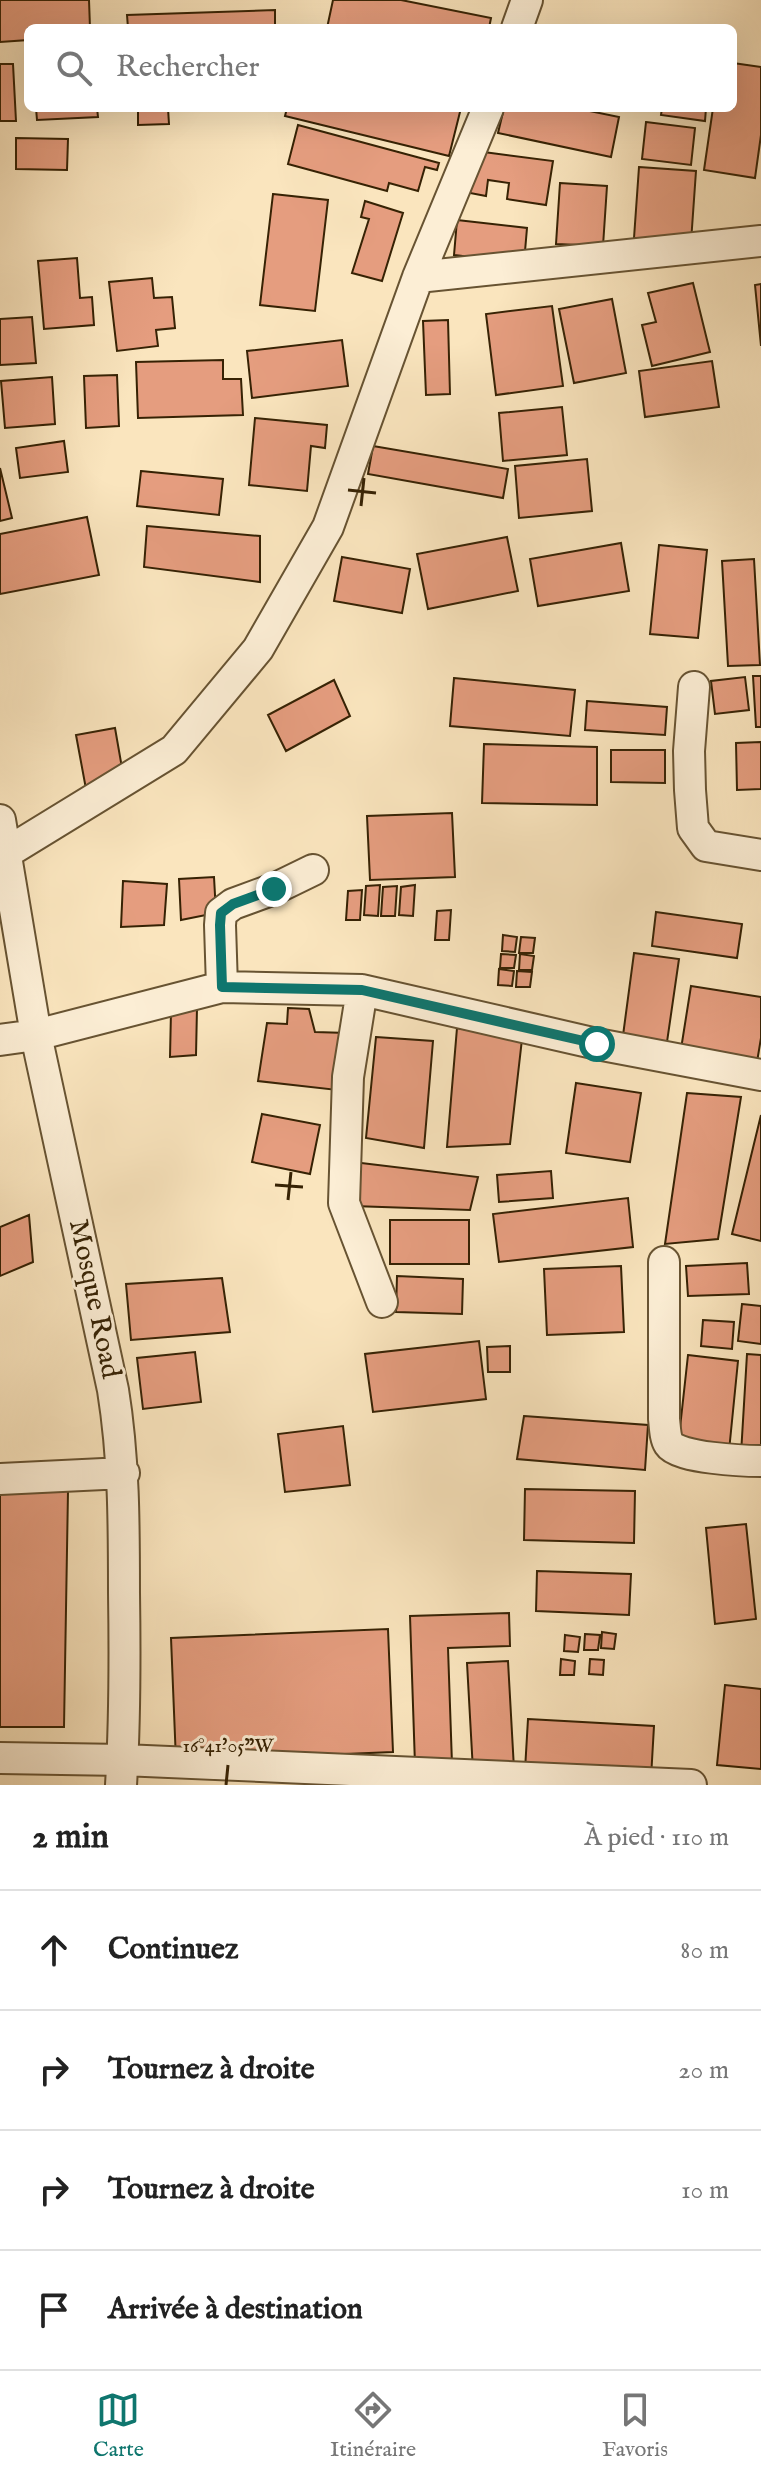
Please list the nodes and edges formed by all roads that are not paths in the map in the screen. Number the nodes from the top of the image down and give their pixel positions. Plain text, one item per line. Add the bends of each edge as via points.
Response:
1 (527, 0) edge
2 (518, 24) edge
3 (486, 112) edge
4 (761, 241) edge
5 (418, 277) junction
6 (694, 687) dead end
7 (0, 820) edge
8 (6, 853) junction
9 (761, 855) edge
10 (313, 870) dead end
11 (222, 987) junction
12 (362, 990) junction
13 (36, 1035) junction
14 (0, 1040) edge
15 (761, 1075) edge
16 (664, 1262) dead end
17 (382, 1302) dead end
18 (761, 1461) edge
19 (124, 1473) junction
20 (0, 1479) edge
21 (0, 1758) edge
22 (122, 1772) edge
23 (691, 1785) edge

1 - 2 street
3 - 5 street
4 - 5 street
5 - 8 street via 328,527 258,649 174,750
6 - 9 street via 689,751 693,828 706,846
7 - 8 street, Mosque Road
8 - 13 street, Mosque Road
10 - 11 street via 221,913
11 - 12 street
11 - 13 street
12 - 15 street
12 - 17 street via 348,1077 344,1203
13 - 14 street
13 - 19 street, Mosque Road via 113,1390
16 - 18 street via 668,1442 676,1451
19 - 20 street
19 - 22 street, Mosque Road
21 - 22 street
22 - 23 street

